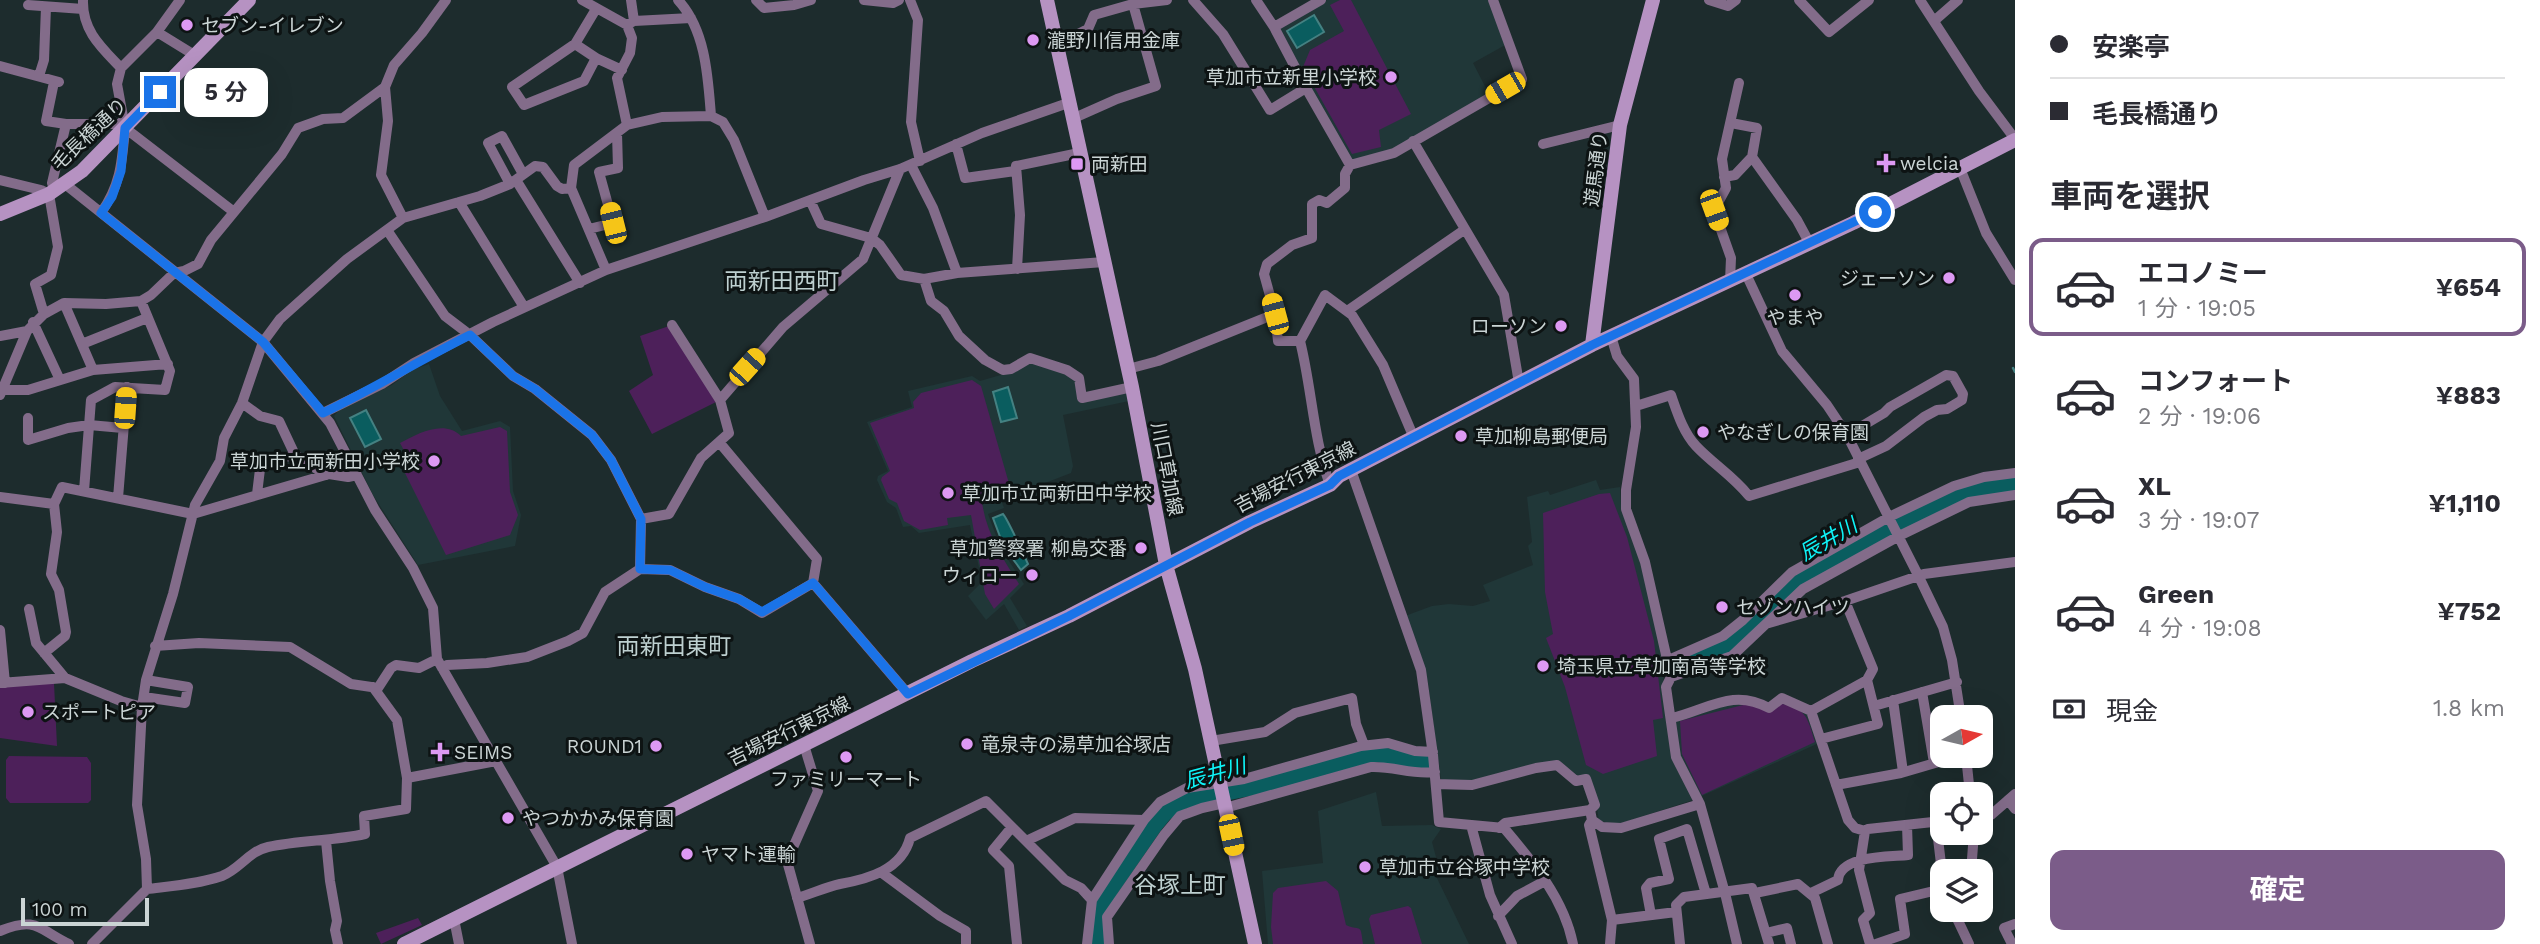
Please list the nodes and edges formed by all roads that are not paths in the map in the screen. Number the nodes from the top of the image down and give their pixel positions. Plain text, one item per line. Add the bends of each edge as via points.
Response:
1 (180, 0) edge
2 (249, 0) edge
3 (446, 0) edge
4 (582, 0) edge
5 (631, 0) edge
6 (678, 0) edge
7 (756, 0) edge
8 (864, 0) edge
9 (910, 0) edge
10 (1047, 0) edge
11 (1167, 0) edge
12 (1192, 0) edge
13 (1256, 0) edge
14 (1321, 0) edge
15 (1493, 0) edge
16 (1653, 0) edge
17 (1709, 0) edge
18 (1735, 0) edge
19 (1799, 0) edge
20 (1868, 0) edge
21 (1920, 0) edge
22 (1958, 0) edge
23 (803, 1) edge
24 (895, 1) edge
25 (83, 4) edge
26 (1133, 4) junction
27 (28, 5) dead end
28 (46, 7) junction
29 (596, 9) junction
30 (691, 18) junction
31 (1934, 21) junction
32 (631, 23) junction
33 (1274, 27) junction
34 (157, 32) junction
35 (575, 44) junction
36 (1057, 46) junction
37 (196, 56) junction
38 (596, 58) junction
39 (1, 68) edge
40 (121, 68) junction
41 (622, 70) junction
42 (39, 76) junction
43 (1740, 83) dead end
44 (385, 87) junction
45 (1306, 88) junction
46 (1068, 103) junction
47 (711, 116) junction
48 (1072, 119) junction
49 (1731, 123) junction
50 (66, 124) junction
51 (626, 125) junction
52 (1620, 125) junction
53 (125, 126) junction
54 (617, 133) junction
55 (2015, 140) edge
56 (1413, 141) junction
57 (956, 144) junction
58 (1542, 144) dead end
59 (1079, 153) junction
60 (1752, 157) junction
61 (916, 163) junction
62 (1350, 165) junction
63 (1959, 168) junction
64 (900, 169) junction
65 (1015, 171) junction
66 (1724, 177) junction
67 (0, 180) edge
68 (517, 180) junction
69 (570, 188) junction
70 (56, 190) junction
71 (810, 200) junction
72 (459, 202) junction
73 (234, 212) junction
74 (101, 213) junction
75 (0, 214) edge
76 (765, 217) junction
77 (403, 218) junction
78 (589, 229) junction
79 (387, 230) junction
80 (1464, 230) junction
81 (872, 238) junction
82 (1810, 244) junction
83 (1104, 262) junction
84 (1017, 269) junction
85 (606, 270) junction
86 (174, 272) junction
87 (957, 273) junction
88 (1746, 274) junction
89 (924, 279) junction
90 (2015, 280) edge
91 (1730, 281) junction
92 (580, 283) junction
93 (141, 301) junction
94 (64, 303) junction
95 (524, 307) junction
96 (1347, 311) junction
97 (44, 314) junction
98 (1275, 314) junction
99 (148, 318) junction
100 (673, 325) dead end
101 (30, 327) junction
102 (470, 335) junction
103 (0, 336) edge
104 (1611, 336) junction
105 (1300, 341) junction
106 (263, 342) junction
107 (82, 344) junction
108 (1592, 345) junction
109 (167, 364) junction
110 (1128, 369) junction
111 (93, 370) junction
112 (60, 380) junction
113 (1519, 383) junction
114 (127, 387) junction
115 (1132, 387) junction
116 (1, 393) edge
117 (720, 400) junction
118 (242, 403) junction
119 (1636, 406) junction
120 (323, 413) junction
121 (28, 418) dead end
122 (89, 425) junction
123 (123, 428) junction
124 (1847, 435) junction
125 (1414, 438) junction
126 (719, 442) junction
127 (295, 455) junction
128 (1859, 461) junction
129 (1351, 470) junction
130 (2015, 473) edge
131 (326, 475) junction
132 (357, 475) junction
133 (1330, 485) junction
134 (84, 491) junction
135 (257, 494) junction
136 (2015, 495) edge
137 (0, 497) edge
138 (118, 498) junction
139 (54, 504) junction
140 (193, 514) junction
141 (641, 519) junction
142 (1890, 519) junction
143 (1898, 535) junction
144 (2015, 562) edge
145 (1166, 565) junction
146 (640, 569) junction
147 (1919, 576) junction
148 (813, 583) junction
149 (1845, 601) junction
150 (29, 609) dead end
151 (1768, 623) junction
152 (0, 631) edge
153 (155, 646) junction
154 (44, 653) junction
155 (1666, 661) junction
156 (439, 664) junction
157 (1671, 677) junction
158 (65, 678) junction
159 (146, 680) junction
160 (1867, 680) junction
161 (1956, 682) junction
162 (2, 683) edge
163 (373, 687) junction
164 (1922, 692) junction
165 (908, 694) junction
166 (1893, 700) junction
167 (143, 702) junction
168 (1959, 705) edge
169 (1874, 706) junction
170 (1811, 711) junction
171 (1672, 718) junction
172 (1821, 739) junction
173 (1930, 739) edge
174 (1211, 741) junction
175 (804, 745) junction
176 (1364, 746) junction
177 (1433, 752) junction
178 (496, 761) junction
179 (1930, 764) edge
180 (1435, 772) junction
181 (1903, 772) junction
182 (407, 778) junction
183 (1220, 782) junction
184 (1436, 784) junction
185 (1836, 785) junction
186 (2012, 797) edge
187 (1700, 804) junction
188 (1224, 806) junction
189 (2015, 809) edge
190 (1993, 812) edge
191 (1591, 815) junction
192 (1144, 820) junction
193 (1930, 823) edge
194 (1471, 825) junction
195 (1907, 825) junction
196 (1012, 827) junction
197 (1499, 828) junction
198 (1865, 831) junction
199 (326, 841) junction
200 (1026, 841) junction
201 (1860, 860) junction
202 (557, 867) junction
203 (882, 873) junction
204 (1545, 881) junction
205 (147, 889) junction
206 (1930, 892) edge
207 (1725, 893) junction
208 (1755, 893) junction
209 (1811, 893) junction
210 (1706, 894) junction
211 (797, 898) junction
212 (1092, 901) junction
213 (1676, 912) junction
214 (1651, 915) junction
215 (1498, 916) junction
216 (454, 919) junction
217 (1612, 920) junction
218 (1958, 922) edge
219 (2015, 924) edge
220 (0, 931) edge
221 (1766, 933) junction
222 (69, 944) edge
223 (92, 944) edge
224 (338, 944) edge
225 (404, 944) edge
226 (459, 944) edge
227 (572, 944) edge
228 (810, 944) edge
229 (966, 944) edge
230 (1017, 944) edge
231 (1083, 944) edge
232 (1108, 944) edge
233 (1255, 944) edge
234 (1513, 944) edge
235 (1573, 944) edge
236 (1609, 944) edge
237 (1680, 944) edge
238 (1737, 944) edge
239 (1769, 944) edge
240 (1791, 944) edge
241 (1828, 944) edge
242 (1870, 944) edge
243 (1876, 944) edge
244 (1969, 944) edge
245 (2012, 944) edge

1 - 34 street
2 - 37 main road, 毛長橋通り
3 - 44 street via 394,65
4 - 29 street
5 - 32 street
6 - 30 street
7 - 23 street via 764,8
8 - 24 street
9 - 61 street via 918,20 911,122
10 - 36 main road, 川口草加線
11 - 26 street
12 - 45 street via 1223,34 1270,110
13 - 33 street
14 - 33 street
15 - 56 street via 1522,79
16 - 52 main road, 遊馬通り
17 - 18 street via 1728,6
19 - 20 street via 1829,32
21 - 31 street
22 - 31 street
25 - 28 street
25 - 40 street via 93,38
26 - 36 street via 1094,15 1088,29
26 - 48 street via 1156,86
27 - 28 street
28 - 42 street
29 - 32 street
29 - 35 street
30 - 32 street
30 - 47 street via 707,66
31 - 55 street
32 - 41 street via 630,53
33 - 45 street
34 - 37 street
34 - 40 street
35 - 38 street
35 - 38 street via 512,87 524,105 584,81
36 - 46 main road, 川口草加線
37 - 53 main road, 毛長橋通り
38 - 41 street
39 - 42 street
40 - 53 street via 117,84
41 - 51 street via 618,78
42 - 50 street via 57,82 46,121
43 - 49 street
44 - 73 street via 343,118 298,128
44 - 77 street via 388,121 381,175
45 - 62 street
46 - 48 main road, 川口草加線
46 - 57 street
47 - 51 street via 662,117
47 - 76 street via 723,122 734,140
48 - 59 main road, 川口草加線
49 - 60 street via 1757,128
49 - 66 street via 1721,159
50 - 53 street
50 - 70 street via 52,183
51 - 54 street
52 - 58 street
52 - 108 main road, 遊馬通り
53 - 70 main road, 毛長橋通り via 96,158
53 - 73 street
53 - 74 street via 121,171
54 - 69 street via 574,165
54 - 78 street via 618,168 599,172 613,223
55 - 63 main road, 吉場安行東京線
56 - 62 street via 1394,153
56 - 80 street
57 - 61 street
57 - 65 street via 965,178
59 - 65 street via 1016,166
59 - 83 main road, 川口草加線
60 - 66 street via 1735,175
60 - 82 street
61 - 64 street
61 - 87 street
62 - 98 street via 1345,188 1327,203 1319,200 1312,204 1312,238 1292,245 1267,264 1264,274
63 - 82 main road, 吉場安行東京線
63 - 90 street via 1986,233
64 - 71 street
64 - 81 street
65 - 84 street via 1020,215
66 - 91 street via 1726,188 1714,210 1731,258
67 - 70 street
68 - 69 street via 535,166 543,167 557,186
68 - 72 street
68 - 92 street
69 - 78 street
70 - 74 street
70 - 75 main road, 毛長橋通り
70 - 97 street via 58,247 51,275 35,284
71 - 76 street
71 - 81 street via 821,224
72 - 77 street
72 - 95 street
73 - 86 street via 198,264
74 - 86 street
76 - 85 street
77 - 79 street
78 - 85 street
79 - 102 street via 445,316
79 - 106 street via 280,319
80 - 96 street
80 - 113 street via 1504,295
81 - 89 street via 901,275
81 - 117 street via 863,259 783,327
82 - 88 main road, 吉場安行東京線
83 - 84 street
83 - 110 main road, 川口草加線
84 - 87 street
85 - 92 street
86 - 93 street
86 - 106 street
87 - 89 street
88 - 91 main road, 吉場安行東京線
88 - 124 street via 1782,351
89 - 115 street via 931,301 944,312 959,337 994,366 1012,369 1030,358 1067,370 1079,378 1082,398
91 - 104 main road, 吉場安行東京線
92 - 95 street
93 - 94 street
93 - 99 street
94 - 97 street
94 - 107 street
95 - 102 street
96 - 105 street via 1325,295
96 - 125 street via 1383,365
97 - 101 street
98 - 105 street via 1278,341
98 - 110 street
99 - 107 street
99 - 109 street
100 - 117 street
101 - 103 street
101 - 112 street
101 - 116 street
102 - 120 street
102 - 141 street via 513,376 592,435
104 - 108 main road, 吉場安行東京線
104 - 119 street via 1617,356 1634,379
105 - 133 street via 1320,458
106 - 118 street
106 - 120 street
107 - 111 street
108 - 113 main road, 吉場安行東京線
109 - 111 street
109 - 114 street via 170,371 165,390
110 - 115 main road, 川口草加線
111 - 112 street
112 - 116 street
113 - 125 main road, 吉場安行東京線
114 - 122 street via 115,387 91,400
114 - 123 street
115 - 145 main road, 川口草加線
117 - 126 street via 729,433
118 - 127 street via 260,416 279,421
118 - 140 street
119 - 128 street via 1671,395 1695,445 1749,496
119 - 155 street via 1626,509 1645,562
120 - 132 street
121 - 122 street via 28,440
122 - 123 street
122 - 134 street
123 - 138 street
124 - 128 street
124 - 128 street via 1946,375 1953,376 1963,394 1962,400 1924,416
125 - 129 main road, 吉場安行東京線
126 - 141 street via 701,458 668,514
126 - 148 street via 817,559
127 - 131 street
127 - 135 street via 261,461
128 - 142 street
129 - 133 main road, 吉場安行東京線
129 - 177 street via 1421,670
130 - 142 street via 1969,481 1927,497
131 - 132 street
131 - 135 street
132 - 156 street via 433,608
133 - 145 main road, 吉場安行東京線
134 - 138 street
134 - 139 street via 62,487
135 - 140 street
136 - 143 street via 1969,502
137 - 139 street
138 - 140 street
139 - 154 street via 57,532 51,574 59,590 66,632
140 - 153 street
141 - 146 street
142 - 143 street
142 - 155 street via 1792,572 1723,636
143 - 147 street
143 - 151 street via 1803,589
144 - 147 street
145 - 165 main road, 吉場安行東京線
145 - 174 main road, 川口草加線
146 - 148 street via 670,570 762,612
146 - 156 street via 606,592 583,633 568,641 527,657
147 - 149 street
147 - 161 street via 1943,627
148 - 165 street
149 - 151 street
149 - 160 street via 1872,669
150 - 154 street via 36,643
151 - 157 street via 1732,656
152 - 162 street
153 - 159 street
153 - 163 street via 290,647 352,684
154 - 158 street
155 - 157 street
156 - 163 street via 419,668 396,665 378,688
156 - 178 street
157 - 171 street via 1666,687
158 - 162 street
158 - 167 street via 121,701
159 - 167 street
159 - 167 street via 188,687 185,703
160 - 169 street
160 - 170 street
161 - 164 street
161 - 168 street
163 - 182 street via 397,720
164 - 166 street
164 - 173 street
165 - 175 main road, 吉場安行東京線
166 - 169 street
166 - 181 street
167 - 205 street via 136,805
169 - 172 street via 1878,724
170 - 171 street via 1782,698 1769,708 1733,698
170 - 172 street
171 - 187 street via 1676,757
172 - 185 street
174 - 176 street via 1265,732 1295,713 1352,698
174 - 183 main road, 川口草加線
175 - 202 main road, 吉場安行東京線
175 - 211 street via 818,790 787,861
176 - 177 street via 1388,743
176 - 183 street
177 - 180 street
178 - 182 street
178 - 202 street
179 - 181 street
180 - 184 street
180 - 188 street via 1413,774 1371,767
181 - 185 street
182 - 199 street via 406,809 364,816 365,834
183 - 188 main road, 川口草加線
183 - 192 street via 1188,788 1160,802
184 - 191 street via 1472,785 1557,765 1576,781 1586,779 1595,805
184 - 194 street via 1439,822
185 - 198 street via 1848,820
186 - 189 street
186 - 190 street
187 - 191 street via 1621,828 1602,827
187 - 207 street
188 - 232 street via 1202,807 1180,816 1164,835 1107,917
188 - 233 main road, 川口草加線
191 - 197 street via 1505,822
191 - 217 street via 1589,825
192 - 200 street via 1075,818
192 - 212 street
193 - 195 street
194 - 197 street
194 - 215 street
195 - 198 street
195 - 201 street via 1909,855
196 - 200 street
196 - 203 street via 986,801 910,838 908,847
196 - 230 street via 993,850 1009,866
197 - 204 street via 1530,857
198 - 201 street
199 - 205 street via 268,847 221,876
199 - 224 street
200 - 212 street
201 - 209 street via 1845,865 1838,880
201 - 242 street via 1858,870 1870,913 1863,920
202 - 216 main road, 吉場安行東京線
202 - 227 street
203 - 211 street
203 - 229 street via 965,931
204 - 215 street via 1517,896
204 - 235 street via 1563,910
205 - 223 street
206 - 243 street via 1900,899 1905,934
207 - 208 street via 1752,888
207 - 210 street
207 - 238 street
208 - 209 street via 1798,884
208 - 221 street
209 - 241 street
210 - 213 street via 1684,897 1675,905
210 - 214 street via 1687,829 1659,839 1669,879 1646,888
211 - 228 street
212 - 231 street
213 - 214 street
213 - 237 street
214 - 217 street
215 - 234 street
216 - 225 main road, 吉場安行東京線
216 - 226 street
217 - 236 street
218 - 244 street
219 - 245 street via 2004,928
220 - 222 street via 33,924
221 - 239 street
221 - 240 street via 1787,928

